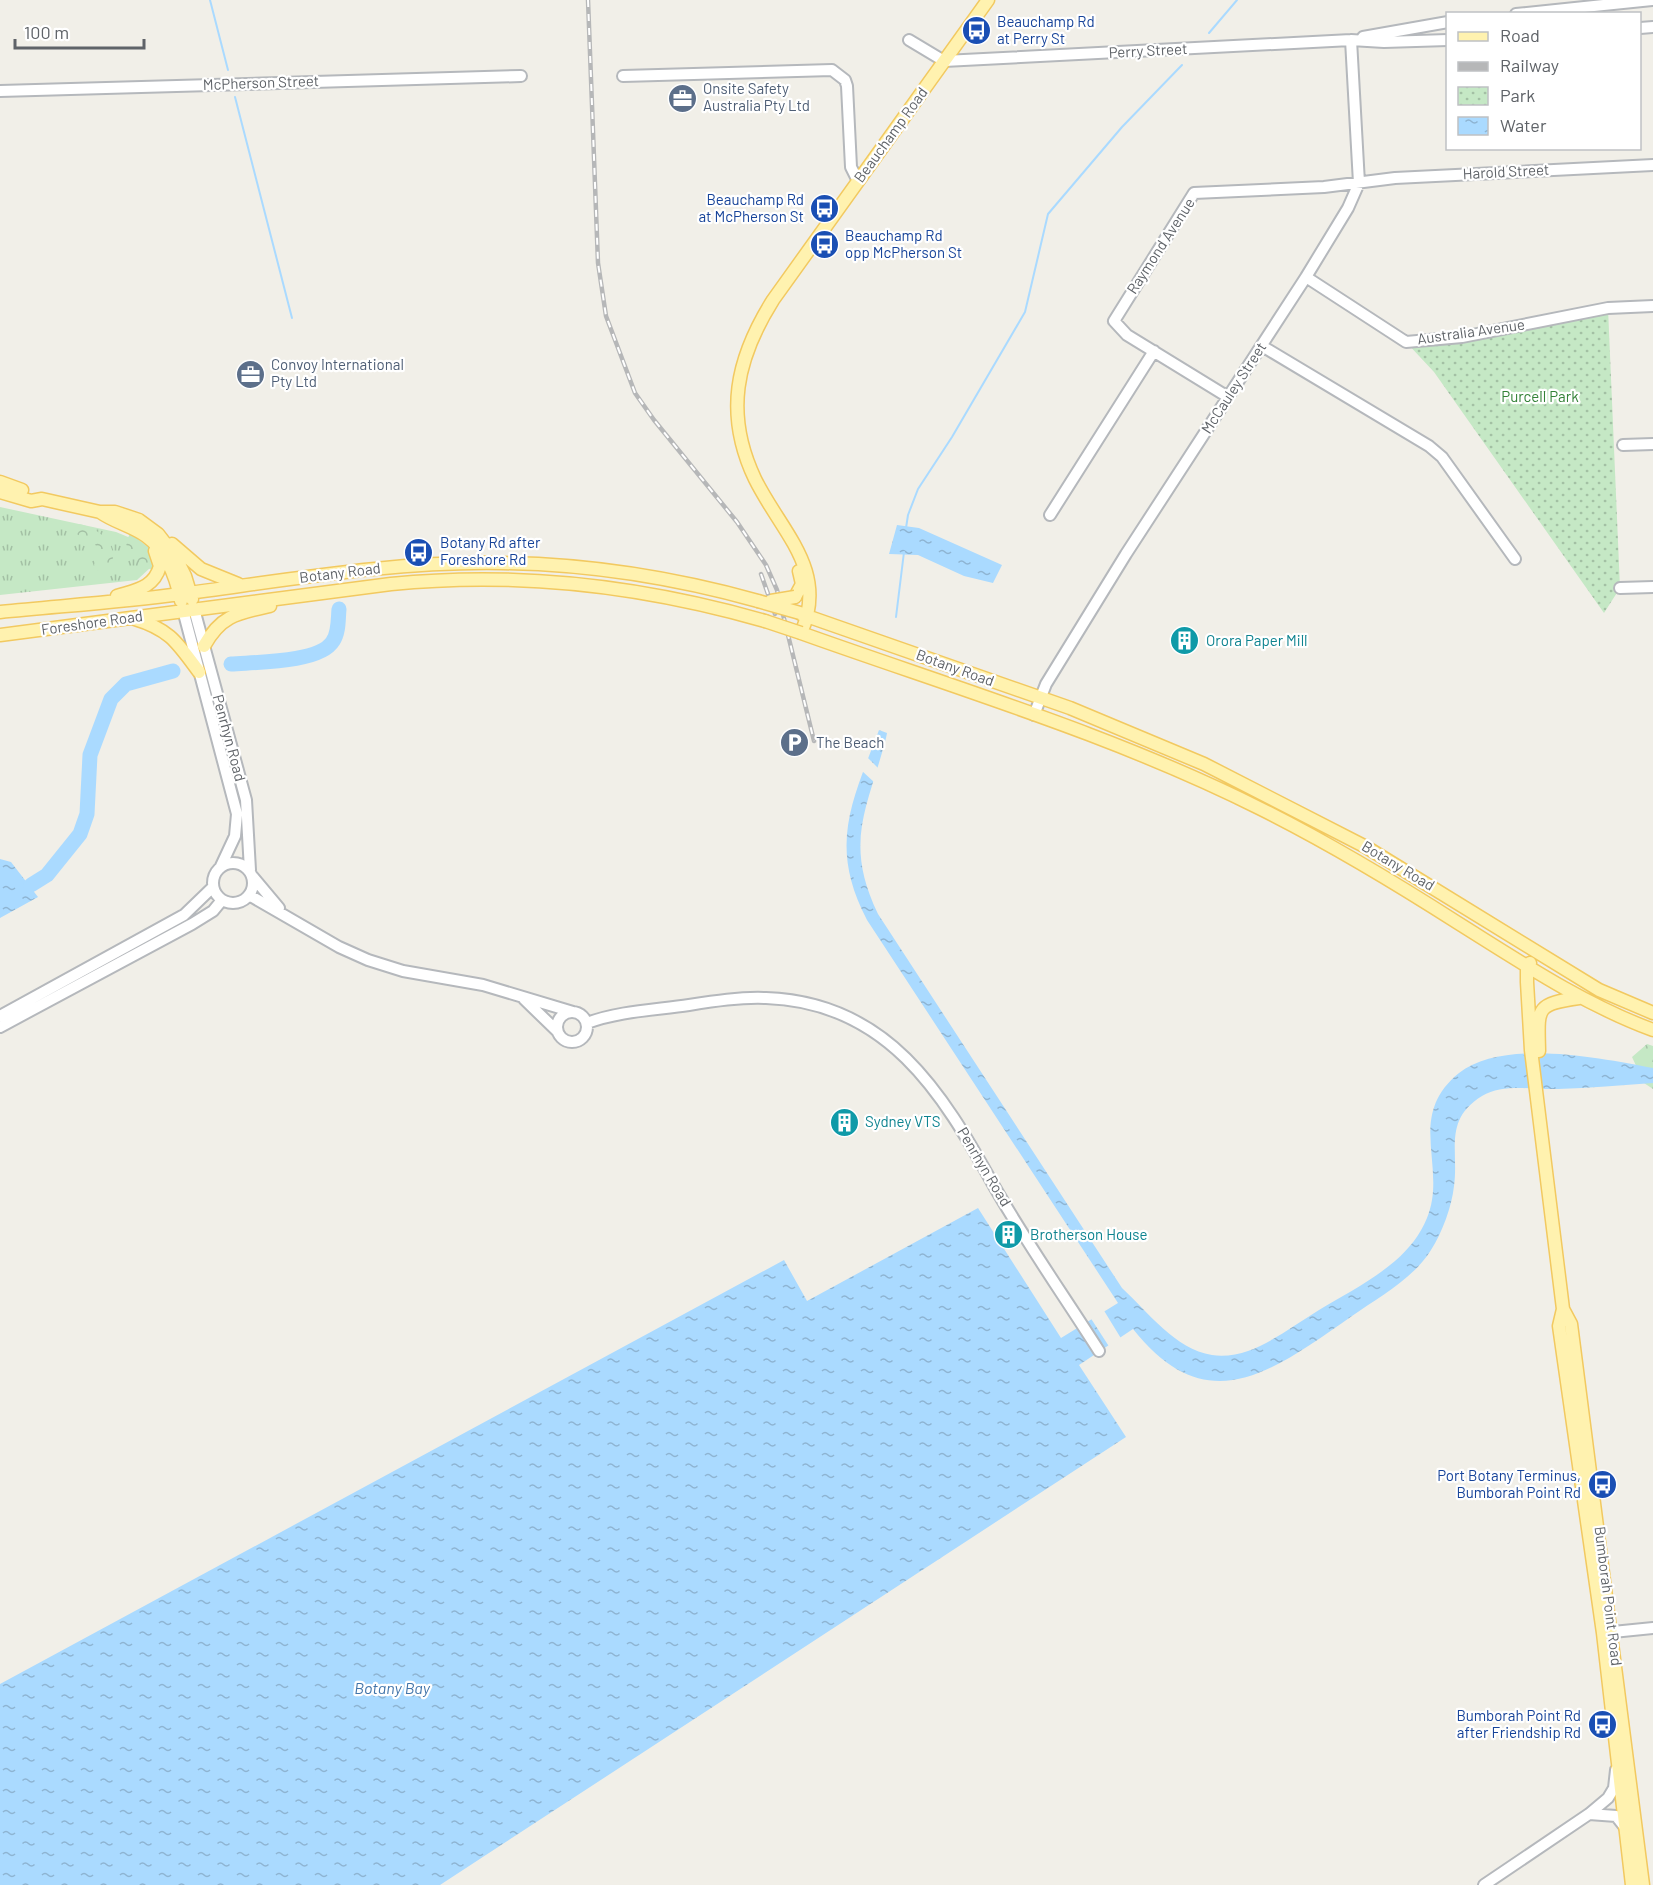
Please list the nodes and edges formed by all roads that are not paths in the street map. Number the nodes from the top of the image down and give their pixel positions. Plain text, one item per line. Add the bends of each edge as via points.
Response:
1 (988, 0) edge
2 (1652, 0) edge
3 (1535, 12) edge
4 (1446, 22) edge
5 (909, 40) dead end
6 (1351, 40) junction
7 (1446, 40) edge
8 (944, 61) junction
9 (521, 76) dead end
10 (623, 76) dead end
11 (0, 91) edge
12 (1653, 165) edge
13 (858, 181) junction
14 (1359, 183) junction
15 (1306, 277) junction
16 (1653, 306) edge
17 (1262, 345) junction
18 (1154, 351) junction
19 (1228, 397) junction
20 (1653, 444) edge
21 (1623, 445) dead end
22 (0, 482) edge
23 (0, 492) edge
24 (42, 499) junction
25 (100, 512) junction
26 (1050, 515) dead end
27 (130, 528) junction
28 (158, 534) junction
29 (791, 541) junction
30 (1515, 559) dead end
31 (242, 585) junction
32 (1653, 587) edge
33 (1620, 588) dead end
34 (185, 593) junction
35 (321, 593) junction
36 (758, 601) junction
37 (93, 603) junction
38 (189, 610) junction
39 (0, 612) edge
40 (130, 618) junction
41 (804, 625) junction
42 (0, 635) edge
43 (204, 646) junction
44 (199, 672) junction
45 (1041, 698) junction
46 (1034, 716) junction
47 (242, 814) junction
48 (221, 866) junction
49 (251, 874) junction
50 (213, 887) junction
51 (249, 896) junction
52 (222, 900) junction
53 (286, 915) junction
54 (1537, 953) junction
55 (1527, 967) junction
56 (522, 997) junction
57 (1579, 998) junction
58 (573, 1012) junction
59 (1653, 1013) edge
60 (0, 1016) edge
61 (586, 1023) junction
62 (0, 1027) edge
63 (1653, 1030) edge
64 (557, 1031) junction
65 (1535, 1051) junction
66 (1099, 1351) dead end
67 (1653, 1628) edge
68 (1608, 1632) junction
69 (1617, 1766) junction
70 (1589, 1814) junction
71 (1624, 1826) junction
72 (1638, 1846) junction
73 (1484, 1885) edge
74 (1632, 1885) edge
75 (1643, 1885) edge

1 - 8 main road, Beauchamp Road
2 - 3 street
4 - 6 street, Perry Street
5 - 8 street
6 - 7 street, Perry Street
6 - 8 street, Perry Street
6 - 14 street, McCauley Street
8 - 13 main road, Beauchamp Road
9 - 11 street, McPherson Street
10 - 13 street via 832,70 848,86 851,167
12 - 14 street, Harold Street
13 - 29 main road, Beauchamp Road via 755,328 738,382 738,422 743,448 756,480
14 - 15 street, McCauley Street
14 - 18 street, Raymond Avenue via 1194,193 1114,321 1127,335
15 - 16 street, Australia Avenue via 1406,342 1462,337 1608,308
15 - 17 street, McCauley Street
17 - 19 street, McCauley Street
17 - 30 street via 1429,446 1442,457
18 - 19 street, Raymond Avenue
18 - 26 street
19 - 45 street, McCauley Street via 1126,554
20 - 21 street
22 - 24 main road
23 - 24 main road via 31,501
24 - 25 main road
25 - 27 main road
25 - 28 main road via 127,515
27 - 34 main road via 146,535 161,552
27 - 37 main road via 157,554 158,574 150,585
28 - 31 main road via 201,569
28 - 34 main road via 178,561
29 - 36 main road, bridge via 802,579 801,590 783,601
29 - 41 main road, Beauchamp Road via 809,579 811,603
31 - 34 main road, Botany Road
31 - 36 main road, Botany Road via 411,566 513,563 636,574
32 - 33 street
34 - 37 main road, Foreshore Road
34 - 38 main road
35 - 38 main road, Botany Road
35 - 41 main road, Botany Road, bridge via 453,579 561,582 677,598 765,621
35 - 43 main road via 223,620
36 - 41 main road, Botany Road, bridge
37 - 39 main road, Foreshore Road
38 - 40 main road, Foreshore Road
38 - 43 street, Penrhyn Road
38 - 44 street, Penrhyn Road
40 - 42 main road, Foreshore Road
40 - 44 main road via 165,631
41 - 45 main road, Botany Road
41 - 46 main road, Botany Road
43 - 47 street, Penrhyn Road
44 - 47 street, Penrhyn Road
45 - 46 street, McCauley Street
45 - 54 main road, Botany Road via 1204,764 1288,805 1405,869
46 - 55 main road, Botany Road via 1133,751 1261,808 1365,865
47 - 48 street, Penrhyn Road
47 - 49 street, Penrhyn Road
48 - 49 street via 236,862
48 - 50 street
49 - 51 street via 253,887
49 - 53 street
50 - 52 street
50 - 60 street via 183,915
51 - 52 street via 238,903
51 - 53 street
52 - 62 street via 192,924
53 - 56 street via 368,960
54 - 55 main road
54 - 59 main road, Botany Road via 1599,990
55 - 57 main road, Botany Road
55 - 65 main road, Bumborah Point Road
56 - 58 street
56 - 64 street
57 - 63 main road, Botany Road
57 - 65 main road, Bumborah Point Road via 1556,1000 1546,1006 1539,1019
58 - 61 street via 584,1017
58 - 64 street via 560,1017
61 - 64 street via 585,1035 576,1042 564,1040
61 - 66 street, Penrhyn Road via 623,1013 767,998 811,1005 859,1023 898,1050 934,1088
65 - 68 main road, Bumborah Point Road via 1536,1090 1563,1309 1571,1324 1582,1443
67 - 68 street
68 - 69 main road, Bumborah Point Road
68 - 72 main road, Bumborah Point Road
69 - 70 street via 1614,1788
69 - 71 main road, Bumborah Point Road
70 - 71 street via 1610,1814
70 - 73 street
71 - 72 street
71 - 74 main road, Bumborah Point Road
72 - 75 main road, Bumborah Point Road

